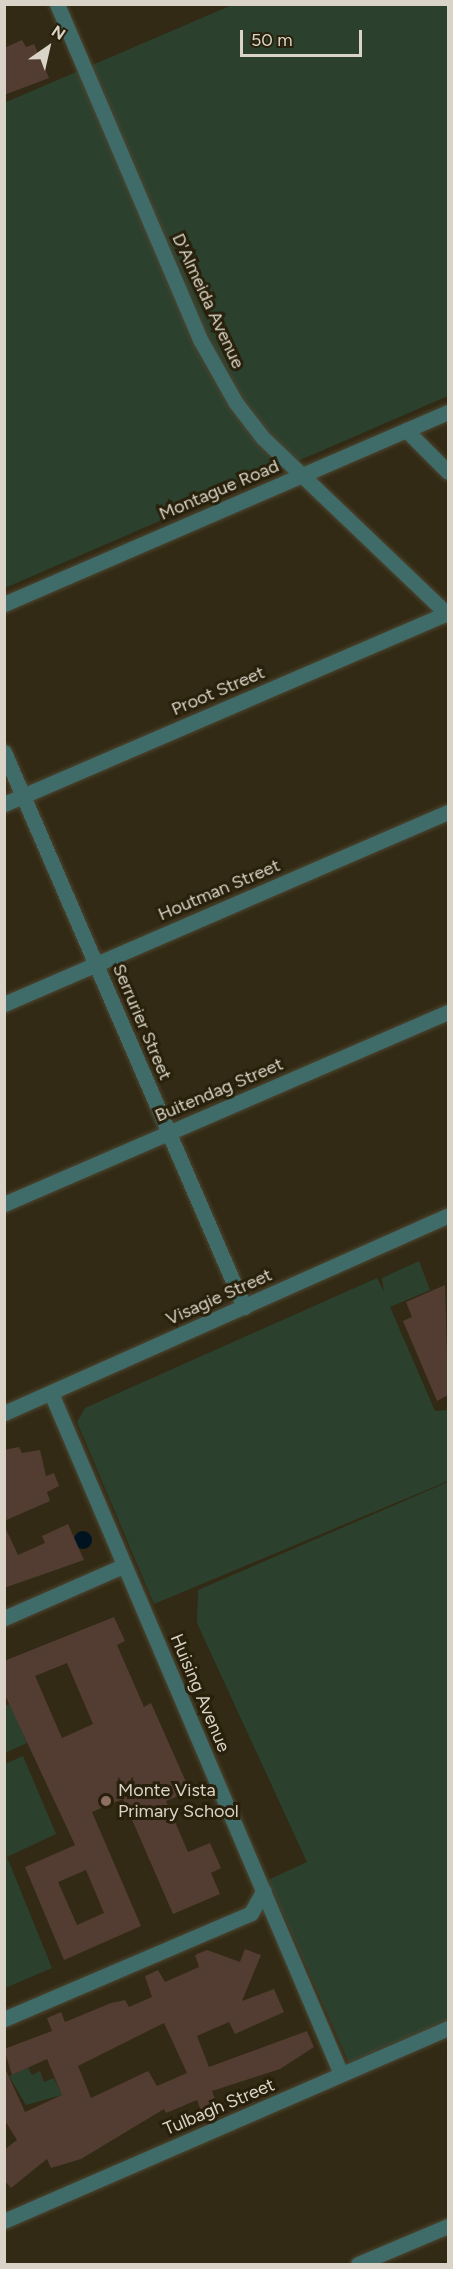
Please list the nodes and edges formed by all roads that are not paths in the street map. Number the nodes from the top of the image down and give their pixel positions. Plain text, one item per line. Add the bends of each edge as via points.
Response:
1 (57, 4) edge
2 (448, 412) edge
3 (406, 430) junction
4 (448, 472) edge
5 (304, 475) junction
6 (4, 604) edge
7 (448, 614) edge
8 (4, 752) edge
9 (23, 796) junction
10 (4, 804) edge
11 (448, 812) edge
12 (96, 964) junction
13 (4, 1004) edge
14 (448, 1012) edge
15 (169, 1133) junction
16 (4, 1204) edge
17 (447, 1220) edge
18 (244, 1307) junction
19 (51, 1393) junction
20 (4, 1413) edge
21 (123, 1566) junction
22 (4, 1618) edge
23 (264, 1890) junction
24 (251, 1912) junction
25 (278, 1923) junction
26 (4, 2019) edge
27 (448, 2028) edge
28 (341, 2074) junction
29 (4, 2221) edge
30 (448, 2226) edge
31 (358, 2265) edge

1 - 5 street, D'Almeida Avenue via 201,341 244,415
2 - 3 street, Montague Road
3 - 4 street
3 - 5 street, Montague Road
5 - 6 street, Montague Road
5 - 7 street, D'Almeida Avenue
7 - 9 street, Proot Street
8 - 9 street, Serrurier Street
9 - 10 street, Proot Street
9 - 12 street, Serrurier Street
11 - 12 street, Houtman Street
12 - 13 street, Houtman Street
12 - 15 street, Serrurier Street
14 - 15 street, Buitendag Street
15 - 16 street, Buitendag Street
15 - 18 street, Serrurier Street
17 - 18 street, Visagie Street
18 - 19 street, Visagie Street
19 - 20 street, Visagie Street
19 - 21 street, Huising Avenue
21 - 22 street
21 - 23 street, Huising Avenue
23 - 24 street
23 - 25 street, Huising Avenue
24 - 25 street
24 - 26 street
25 - 28 street, Huising Avenue
27 - 28 street, Tulbagh Street
28 - 29 street, Tulbagh Street
30 - 31 street

